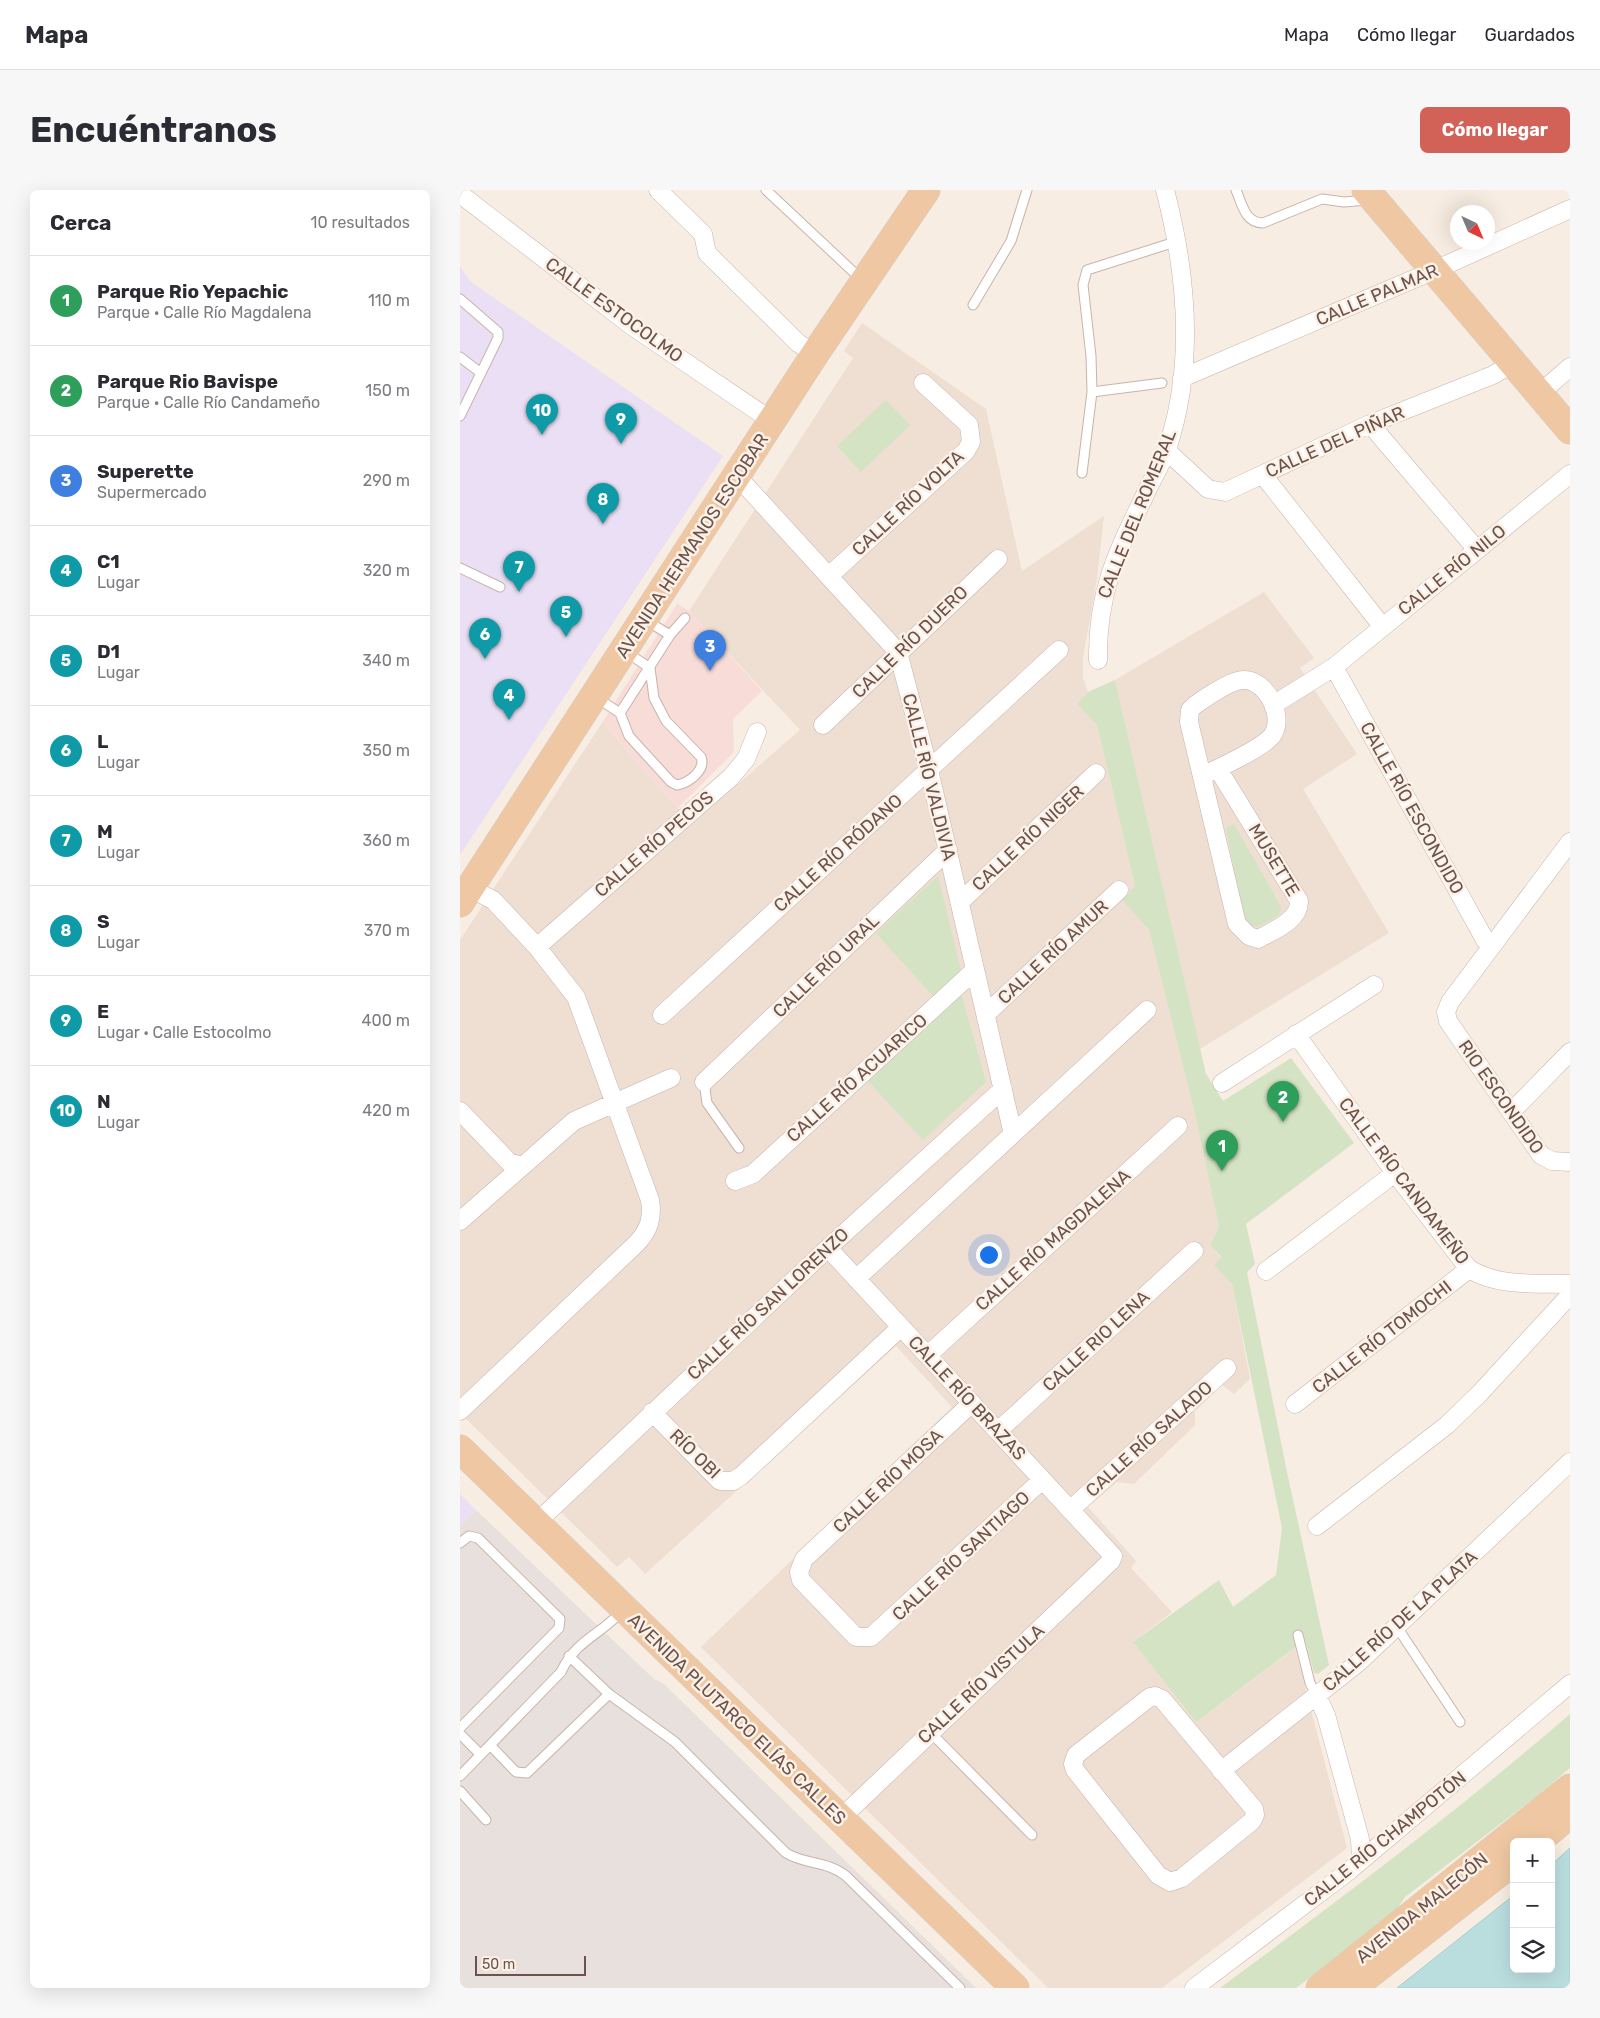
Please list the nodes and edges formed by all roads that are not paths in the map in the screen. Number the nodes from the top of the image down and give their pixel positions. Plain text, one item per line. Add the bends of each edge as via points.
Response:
1 (658, 190) edge
2 (766, 190) edge
3 (926, 190) edge
4 (1026, 190) edge
5 (1165, 190) edge
6 (1236, 190) edge
7 (460, 194) edge
8 (1369, 195) edge
9 (1570, 209) edge
10 (1176, 242) junction
11 (1435, 270) junction
12 (864, 282) junction
13 (460, 300) edge
14 (973, 305) dead end
15 (815, 354) junction
16 (460, 357) edge
17 (1513, 363) junction
18 (1570, 367) edge
19 (481, 373) junction
20 (1182, 378) junction
21 (923, 383) dead end
22 (1162, 383) dead end
23 (1092, 392) junction
24 (1539, 394) junction
25 (460, 416) edge
26 (772, 421) junction
27 (1370, 424) junction
28 (1570, 430) edge
29 (1166, 450) junction
30 (1082, 473) dead end
31 (1570, 474) edge
32 (1263, 475) junction
33 (737, 476) junction
34 (1477, 550) junction
35 (998, 559) dead end
36 (460, 568) edge
37 (829, 576) junction
38 (500, 587) dead end
39 (684, 618) dead end
40 (644, 619) junction
41 (1382, 626) junction
42 (670, 635) junction
43 (1058, 650) dead end
44 (625, 651) junction
45 (898, 652) junction
46 (1098, 660) dead end
47 (1334, 667) junction
48 (650, 668) junction
49 (595, 697) junction
50 (1273, 704) junction
51 (620, 713) junction
52 (823, 725) dead end
53 (757, 732) dead end
54 (929, 770) junction
55 (1211, 772) junction
56 (1096, 774) dead end
57 (1570, 842) edge
58 (948, 850) junction
59 (1119, 890) dead end
60 (465, 896) edge
61 (960, 902) junction
62 (1491, 947) junction
63 (537, 948) junction
64 (975, 970) junction
65 (1374, 985) dead end
66 (1147, 1010) dead end
67 (986, 1014) junction
68 (662, 1016) dead end
69 (1296, 1034) junction
70 (1570, 1052) edge
71 (671, 1078) dead end
72 (704, 1082) joint
73 (1222, 1083) dead end
74 (1003, 1088) junction
75 (614, 1101) junction
76 (460, 1111) edge
77 (1512, 1112) junction
78 (1178, 1126) dead end
79 (1014, 1134) junction
80 (739, 1148) dead end
81 (1570, 1162) edge
82 (521, 1166) junction
83 (1395, 1174) junction
84 (736, 1180) dead end
85 (460, 1221) edge
86 (828, 1248) junction
87 (1194, 1251) dead end
88 (1469, 1269) junction
89 (1266, 1271) dead end
90 (856, 1279) junction
91 (1570, 1284) edge
92 (1570, 1295) edge
93 (901, 1327) junction
94 (928, 1355) junction
95 (1227, 1368) dead end
96 (972, 1403) junction
97 (1295, 1404) dead end
98 (460, 1411) edge
99 (652, 1412) junction
100 (998, 1431) junction
101 (460, 1449) edge
102 (1570, 1462) edge
103 (1042, 1480) junction
104 (1070, 1510) junction
105 (536, 1523) junction
106 (1317, 1526) dead end
107 (460, 1543) edge
108 (1105, 1548) joint
109 (624, 1609) junction
110 (1397, 1627) junction
111 (879, 1631) joint
112 (1298, 1636) dead end
113 (569, 1656) junction
114 (1570, 1684) edge
115 (609, 1694) junction
116 (1317, 1696) junction
117 (1460, 1722) dead end
118 (460, 1728) edge
119 (930, 1732) junction
120 (460, 1734) edge
121 (490, 1745) junction
122 (480, 1754) junction
123 (1221, 1771) junction
124 (460, 1776) edge
125 (1570, 1788) edge
126 (460, 1791) edge
127 (1570, 1814) edge
128 (840, 1819) junction
129 (486, 1820) dead end
130 (1032, 1834) dead end
131 (1542, 1838) edge
132 (1361, 1860) junction
133 (1510, 1864) edge
134 (960, 1988) edge
135 (1015, 1988) edge
136 (1194, 1988) edge
137 (1320, 1988) edge
138 (1352, 1988) edge

1 - 15 street via 703,234 707,253 798,343
2 - 12 lane
3 - 12 main road, AVENIDA HERMANOS ESCOBAR
4 - 14 lane via 1011,241
5 - 10 street, CALLE DEL ROMERAL
6 - 8 lane via 1248,218 1255,223 1263,223 1322,199 1344,202
7 - 26 street, CALLE ESTOCOLMO via 632,326
8 - 11 main road
9 - 11 street, CALLE PALMAR
10 - 20 street, CALLE DEL ROMERAL via 1184,288
10 - 23 lane via 1087,270 1083,285
11 - 17 main road
11 - 20 street, CALLE PALMAR
12 - 15 main road, AVENIDA HERMANOS ESCOBAR
13 - 19 lane via 498,332
15 - 26 main road, AVENIDA HERMANOS ESCOBAR
16 - 19 lane
17 - 24 main road
17 - 27 street, CALLE DEL PIÑAR via 1493,375
18 - 24 street
19 - 25 lane
20 - 29 street, CALLE DEL ROMERAL
21 - 37 street, CALLE RÍO VOLTA via 969,425 971,442 966,451
22 - 23 lane
23 - 30 lane
24 - 28 main road
26 - 33 main road, AVENIDA HERMANOS ESCOBAR
27 - 32 street, CALLE DEL PIÑAR
27 - 34 street
29 - 32 street, CALLE DEL PIÑAR via 1214,491 1225,492
29 - 46 street, CALLE DEL ROMERAL via 1101,600
31 - 34 street, CALLE RÍO NILO
32 - 41 street
33 - 37 street, CALLE RÍO VALDIVIA
33 - 40 main road, AVENIDA HERMANOS ESCOBAR
34 - 41 street, CALLE RÍO NILO
35 - 45 street, CALLE RÍO DUERO
36 - 38 lane
37 - 45 street, CALLE RÍO VALDIVIA
39 - 42 lane
40 - 42 lane
40 - 44 main road, AVENIDA HERMANOS ESCOBAR
41 - 47 street, CALLE RÍO NILO
42 - 48 lane
43 - 54 street, CALLE RÍO RÓDANO
44 - 48 lane
44 - 49 main road, AVENIDA HERMANOS ESCOBAR
45 - 52 street, CALLE RÍO DUERO
45 - 54 street, CALLE RÍO VALDIVIA
47 - 50 street
47 - 62 street, CALLE RÍO ESCONDIDO
48 - 51 lane
48 - 51 lane via 654,698 666,721 701,757 701,768 686,783 677,785 671,782 628,736
49 - 51 lane
49 - 60 main road, AVENIDA HERMANOS ESCOBAR
50 - 55 street via 1278,719 1270,738
50 - 55 street, MUSETTE via 1253,680 1241,679 1190,710 1189,722
53 - 63 street, CALLE RÍO PECOS via 746,759 731,777
54 - 58 street, CALLE RÍO VALDIVIA
54 - 68 street, CALLE RÍO RÓDANO
55 - 55 street, MUSETTE via 1237,924 1258,939 1290,921 1299,902
56 - 61 street, CALLE RÍO NIGER
57 - 62 street
58 - 61 street, CALLE RÍO VALDIVIA
58 - 72 street, CALLE RÍO URAL
59 - 67 street, CALLE RÍO AMUR
60 - 63 street via 493,900
61 - 64 street, CALLE RÍO VALDIVIA
62 - 77 street, RIO ESCONDIDO via 1446,1012 1448,1021
63 - 75 street via 576,997
64 - 67 street, CALLE RÍO VALDIVIA
64 - 84 street, CALLE RÍO ACUARICO via 753,1174
65 - 69 street
66 - 79 street
67 - 74 street, CALLE RÍO VALDIVIA
69 - 73 street
69 - 83 street, CALLE RÍO CANDAMEÑO
70 - 77 street
71 - 75 street
72 - 80 lane via 707,1103
74 - 79 street, CALLE RÍO VALDIVIA
74 - 86 street, CALLE RÍO SAN LORENZO
75 - 82 street via 564,1127
75 - 98 street via 650,1200 650,1224 645,1234
76 - 82 street via 509,1162
77 - 81 street, RIO ESCONDIDO via 1541,1155 1552,1161
78 - 94 street, CALLE RÍO MAGDALENA
79 - 90 street
82 - 85 street
83 - 88 street, CALLE RÍO CANDAMEÑO
83 - 89 street
86 - 90 street, CALLE RÍO BRAZAS
86 - 99 street, CALLE RÍO SAN LORENZO
87 - 100 street, CALLE RIO LENA
88 - 91 street, CALLE RÍO CANDAMEÑO via 1498,1281
88 - 97 street, CALLE RÍO TOMOCHI
90 - 93 street, CALLE RÍO BRAZAS
92 - 106 street via 1480,1394 1447,1425
93 - 94 street, CALLE RÍO BRAZAS
93 - 99 street, RÍO OBI via 733,1481 720,1481
94 - 96 street, CALLE RÍO BRAZAS
95 - 104 street, CALLE RÍO SALADO
96 - 100 street, CALLE RÍO BRAZAS
96 - 111 street, CALLE RÍO MOSA via 804,1559 799,1572 801,1580 856,1637 871,1637
99 - 105 street, CALLE RÍO SAN LORENZO
100 - 103 street, CALLE RÍO BRAZAS
101 - 105 main road, AVENIDA PLUTARCO ELÍAS CALLES
102 - 110 street, CALLE RÍO DE LA PLATA
103 - 104 street, CALLE RÍO BRAZAS
103 - 111 street, CALLE RÍO SANTIAGO
104 - 108 street, CALLE RÍO BRAZAS
105 - 109 main road, AVENIDA PLUTARCO ELÍAS CALLES
107 - 118 lane via 469,1536 478,1538 561,1623
108 - 119 street, CALLE RÍO VISTULA via 1113,1556 1111,1561
109 - 113 lane via 607,1626 581,1642
109 - 128 main road, AVENIDA PLUTARCO ELÍAS CALLES
110 - 116 street, CALLE RÍO DE LA PLATA
110 - 117 lane
112 - 116 lane via 1310,1683
113 - 115 lane
113 - 121 lane via 561,1672
114 - 132 street, CALLE RÍO CHAMPOTÓN
115 - 121 lane via 527,1773 516,1772
115 - 134 lane via 675,1742 786,1853 798,1860 836,1868 846,1876
116 - 123 street, CALLE RÍO DE LA PLATA
116 - 132 street via 1326,1715 1355,1820
119 - 128 street, CALLE RÍO VISTULA
119 - 130 lane
120 - 122 lane
121 - 122 lane
122 - 124 lane
123 - 123 street via 1254,1808 1252,1822 1182,1878 1170,1882 1158,1874 1074,1770 1073,1764 1076,1755 1155,1696 1162,1699
125 - 137 main road, AVENIDA MALECÓN
126 - 129 lane
127 - 131 main road
128 - 135 main road, AVENIDA PLUTARCO ELÍAS CALLES
132 - 136 street, CALLE RÍO CHAMPOTÓN
133 - 138 main road, AVENIDA MALECÓN

